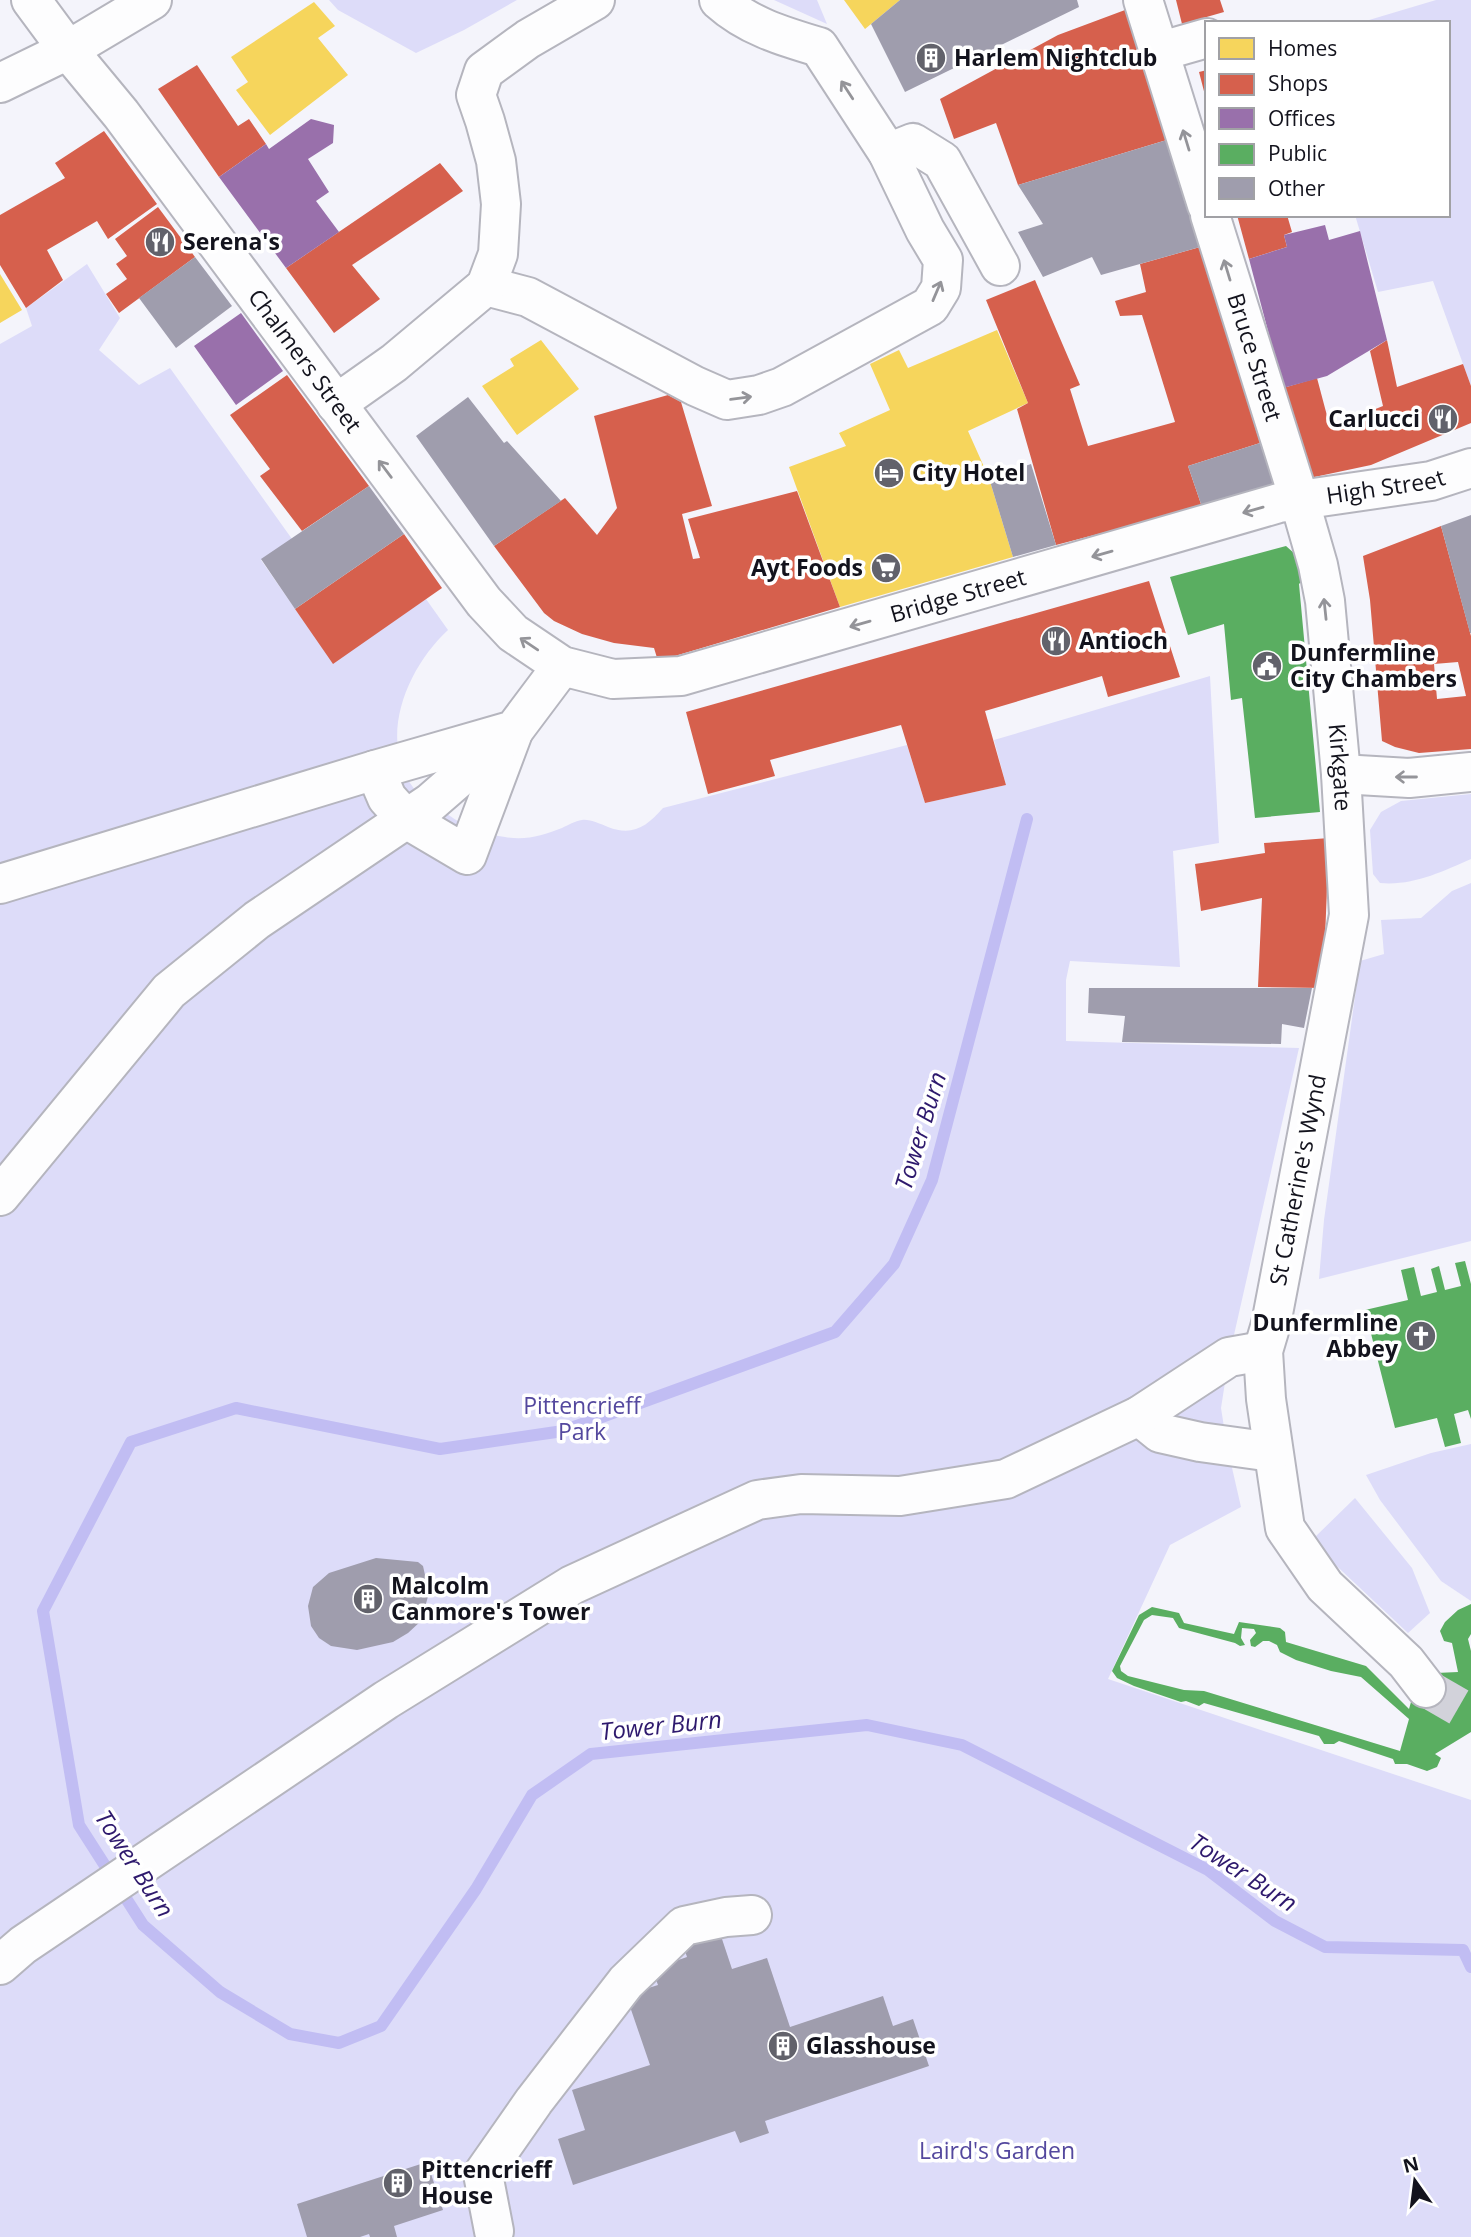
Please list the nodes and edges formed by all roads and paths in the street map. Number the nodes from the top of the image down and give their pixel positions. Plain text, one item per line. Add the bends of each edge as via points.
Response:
1 (31, 0) edge
2 (152, 0) edge
3 (595, 0) edge
4 (719, 0) edge
5 (1143, 0) edge
6 (1205, 39) edge
7 (68, 50) junction
8 (1158, 52) junction
9 (0, 82) edge
10 (888, 153) junction
11 (1205, 199) edge
12 (1211, 217) edge
13 (1000, 266) dead end
14 (486, 286) junction
15 (336, 404) junction
16 (1471, 468) edge
17 (1299, 499) junction
18 (562, 666) junction
19 (613, 679) joint
20 (514, 730) junction
21 (375, 769) junction
22 (1471, 772) edge
23 (1340, 774) junction
24 (406, 819) junction
25 (0, 884) edge
26 (1349, 915) joint
27 (0, 1196) edge
28 (1263, 1351) junction
29 (1139, 1416) junction
30 (1275, 1469) junction
31 (1426, 1688) tunnel mouth
32 (752, 1915) dead end
33 (11, 1955) edge
34 (500, 2230) edge

1 - 7 street, Chalmers Street
2 - 7 street
3 - 14 street via 528,38 484,71 476,95 496,161 501,204 498,254
10 -> 4 street via 819,47 737,16
5 - 8 street
6 - 8 street
7 - 9 street
7 - 15 street, Chalmers Street via 121,114
11 -> 8 street
10 - 13 street via 913,143 942,162
14 -> 10 street via 528,297 727,400 759,395 782,387 930,306 941,288 943,260
17 -> 12 street, Bruce Street
14 - 15 street via 394,363
18 -> 15 street, Chalmers Street via 513,633 484,602
16 - 17 street, High Street via 1431,481
17 -> 19 street, Bridge Street via 681,676
23 -> 17 street, Kirkgate via 1325,601
18 - 19 street, Chalmers Street
18 - 20 street
20 - 21 street
20 - 24 street
20 - 24 street via 467,855
21 - 24 street via 387,798
21 - 25 street
22 -> 23 street via 1409,778
23 - 26 street, Kirkgate
24 - 27 street via 257,920 169,990
26 - 28 street, St Catherine's Wynd
28 - 29 street via 1230,1357
28 - 30 street, St Catherine's Wynd
29 - 30 street via 1160,1433
29 - 33 street via 1006,1479 900,1496 801,1494 757,1500 572,1585 386,1700
30 - 31 street, St Catherine's Wynd via 1285,1528 1325,1586 1406,1662
32 - 34 street via 684,1926 626,1982 483,2174

